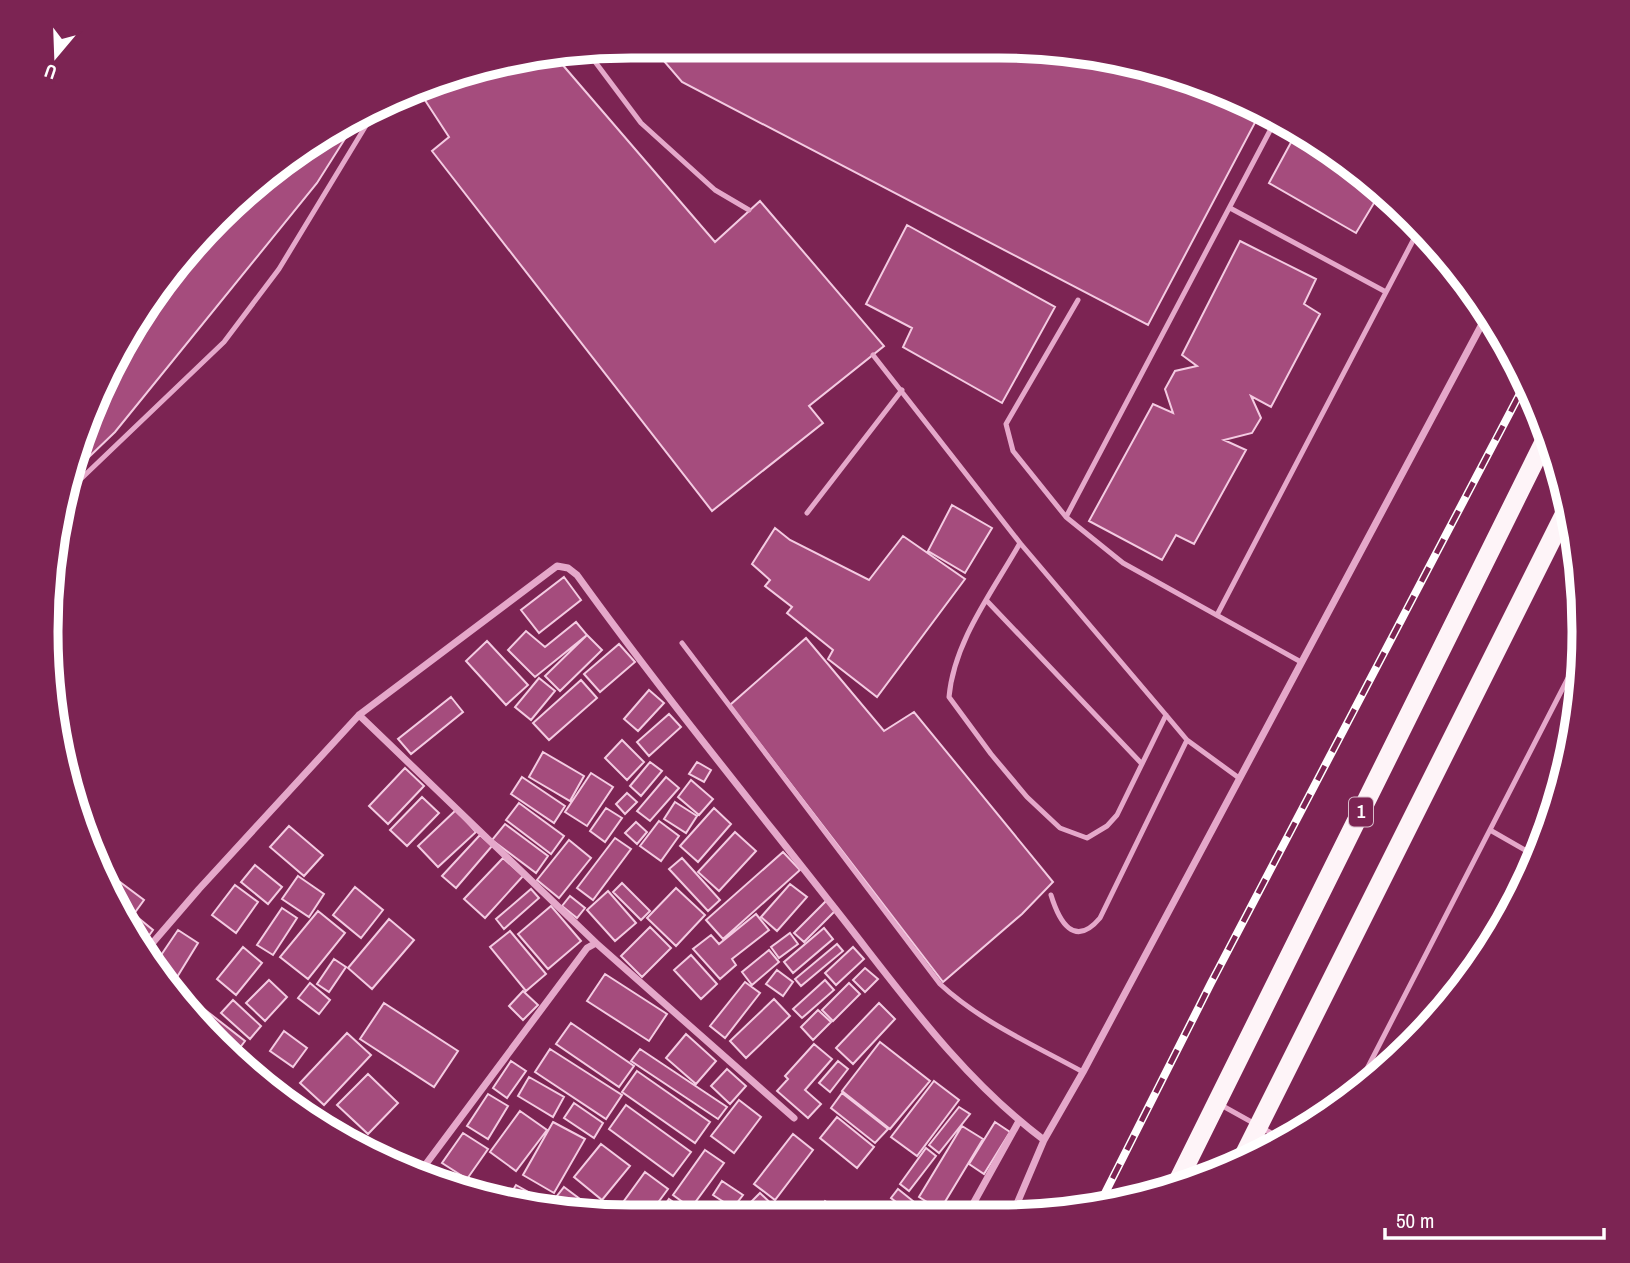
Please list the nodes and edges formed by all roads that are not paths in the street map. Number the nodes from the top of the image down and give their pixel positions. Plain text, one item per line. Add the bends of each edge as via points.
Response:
1 (593, 59) edge
2 (368, 123) edge
3 (1272, 128) edge
4 (1230, 208) junction
5 (749, 210) dead end
6 (1415, 237) edge
7 (1386, 292) junction
8 (1078, 300) dead end
9 (1483, 324) edge
10 (873, 355) dead end
11 (902, 390) junction
12 (1542, 447) edge
13 (77, 482) edge
14 (807, 513) dead end
15 (1066, 517) junction
16 (1561, 521) edge
17 (1555, 534) junction
18 (1564, 539) edge
19 (1020, 544) junction
20 (987, 601) junction
21 (1217, 615) junction
22 (682, 643) dead end
23 (1301, 662) junction
24 (1571, 673) edge
25 (359, 715) junction
26 (1166, 715) junction
27 (1187, 740) junction
28 (1142, 764) junction
29 (1239, 778) junction
30 (1490, 830) junction
31 (1529, 852) edge
32 (1051, 895) dead end
33 (596, 943) junction
34 (151, 945) edge
35 (1083, 1072) junction
36 (1365, 1073) edge
37 (1217, 1103) junction
38 (794, 1118) dead end
39 (1019, 1121) junction
40 (1259, 1126) junction
41 (1274, 1134) edge
42 (1044, 1140) junction
43 (1248, 1148) edge
44 (424, 1166) edge
45 (1185, 1174) edge
46 (972, 1205) edge
47 (1017, 1205) edge

1 - 5 lane via 641,123 715,190
2 - 13 lane via 279,269 224,342
3 - 4 lane
4 - 7 lane
4 - 15 lane
6 - 7 lane
7 - 21 lane
8 - 15 lane via 1006,424 1013,450
9 - 23 street
10 - 11 lane
11 - 14 lane
11 - 19 lane
12 - 37 highway, 1
15 - 21 lane via 1123,563
16 - 17 highway
17 - 18 lane
17 - 40 highway
19 - 20 lane
19 - 26 lane
20 - 28 lane
20 - 28 lane via 963,643 949,697 1027,797 1060,828 1087,838 1118,815
21 - 23 lane
22 - 35 lane via 940,984 978,1014
23 - 29 street
24 - 30 lane
25 - 33 street
25 - 34 street
25 - 39 street via 558,566 568,568 948,1051
26 - 27 lane
26 - 28 lane
27 - 29 lane
27 - 32 lane via 1094,926 1085,932 1068,927 1058,917
29 - 35 street
30 - 31 lane
30 - 36 lane
33 - 38 street
33 - 44 street via 587,948
35 - 42 street
37 - 40 lane
37 - 45 highway, 1
39 - 42 street
39 - 46 street
40 - 41 lane
40 - 43 highway
42 - 47 street

